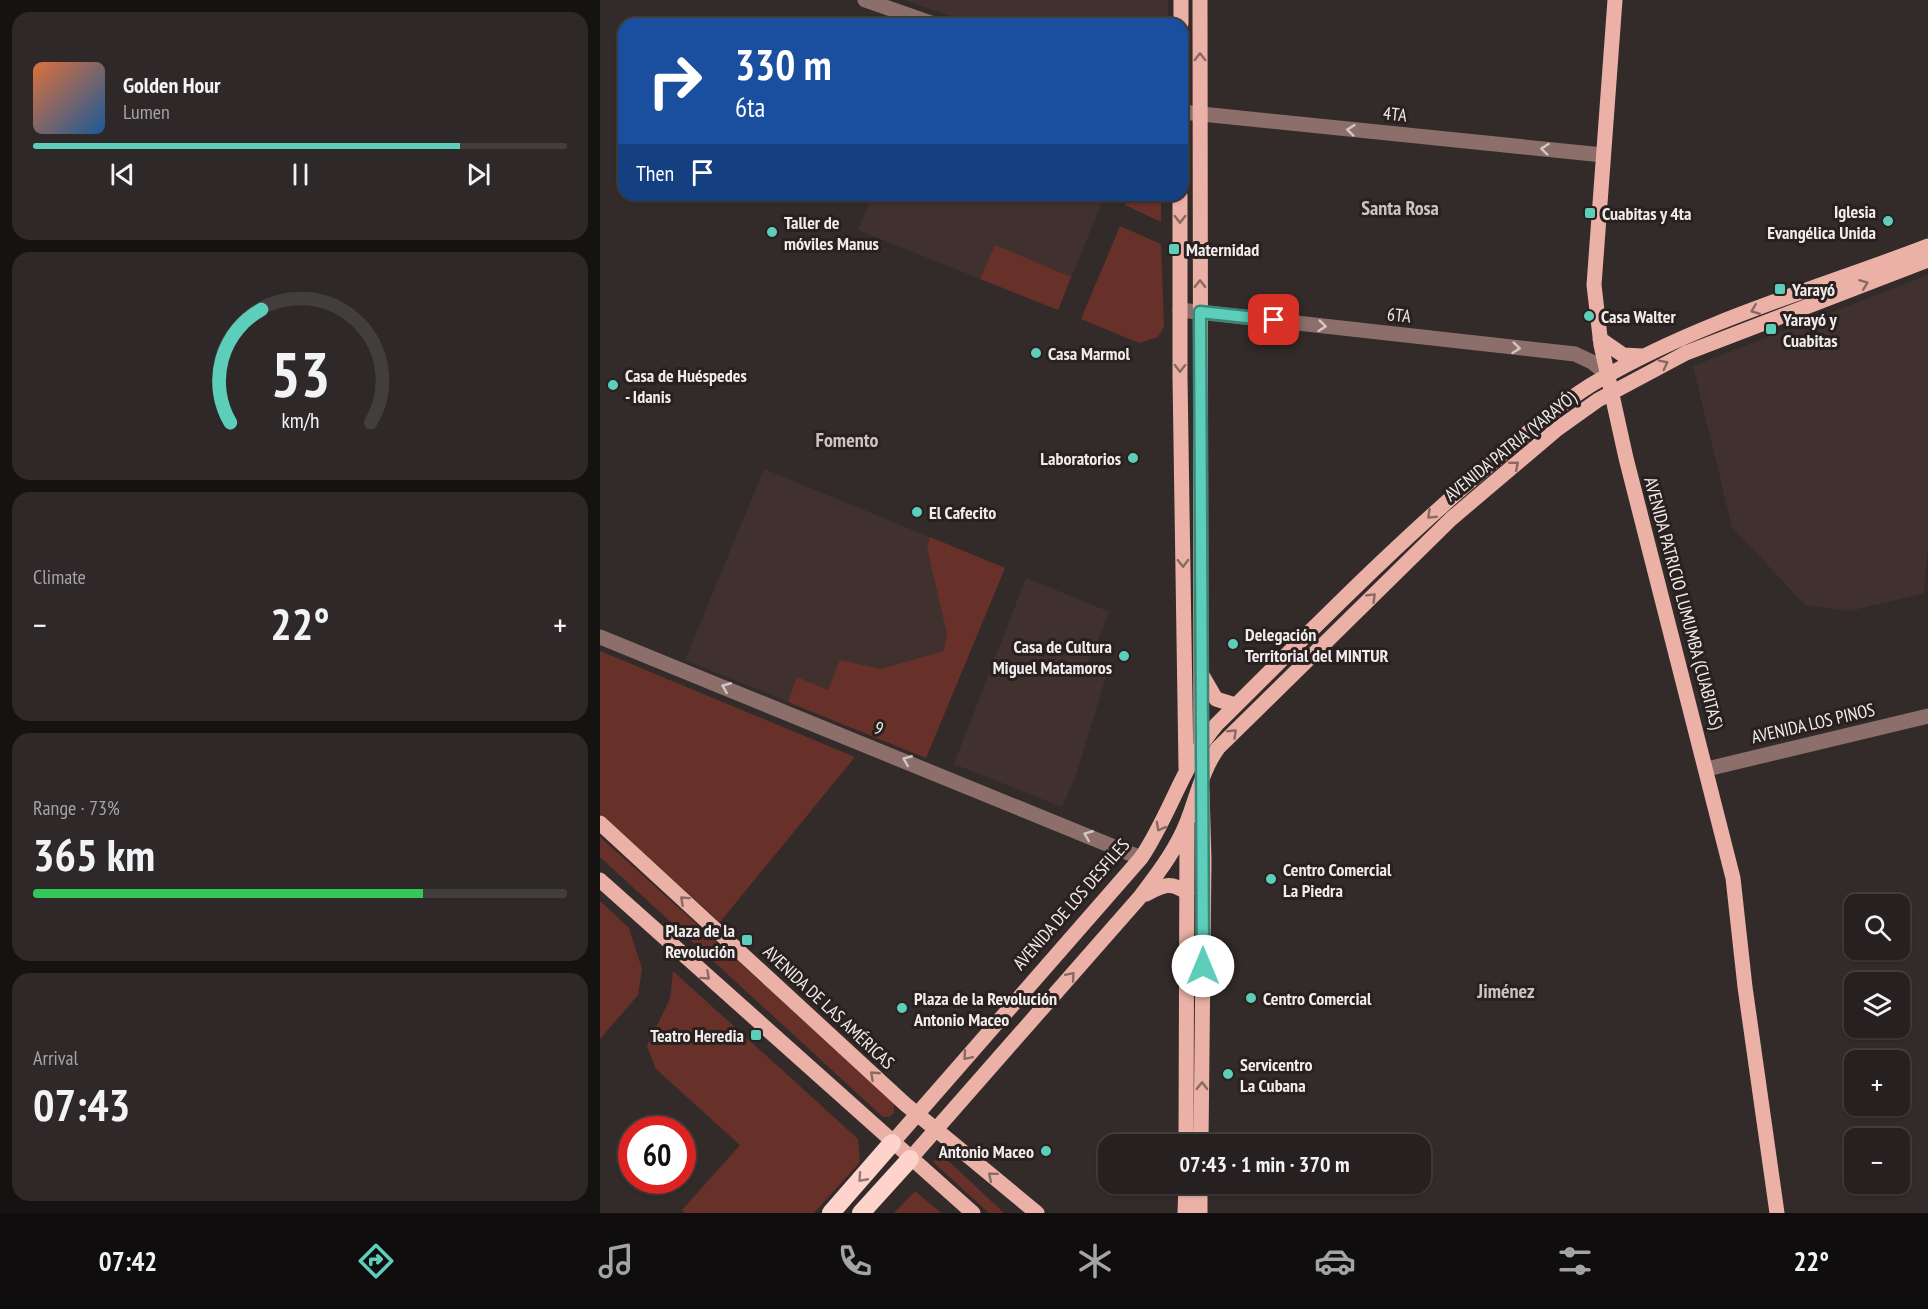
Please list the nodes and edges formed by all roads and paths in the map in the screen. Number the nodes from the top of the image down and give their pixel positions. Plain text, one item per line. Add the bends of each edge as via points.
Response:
1 (865, 0) edge
2 (1181, 0) edge
3 (1200, 0) edge
4 (1615, 0) edge
5 (917, 18) edge
6 (1181, 18) edge
7 (1188, 113) edge
8 (1199, 114) junction
9 (1603, 155) junction
10 (1180, 201) edge
11 (1928, 246) edge
12 (1928, 260) edge
13 (1180, 310) junction
14 (1200, 312) junction
15 (1600, 339) junction
16 (1648, 356) junction
17 (1608, 375) junction
18 (1612, 391) junction
19 (600, 636) edge
20 (1201, 672) junction
21 (1235, 705) junction
22 (1928, 716) edge
23 (1202, 741) junction
24 (1707, 769) junction
25 (1185, 774) junction
26 (1202, 782) junction
27 (1187, 822) junction
28 (600, 823) edge
29 (1141, 858) junction
30 (600, 880) edge
31 (1187, 892) junction
32 (1140, 897) junction
33 (917, 1114) junction
34 (936, 1131) junction
35 (1186, 1134) edge
36 (1201, 1134) edge
37 (892, 1143) junction
38 (910, 1159) junction
39 (1186, 1194) edge
40 (1200, 1194) edge
41 (831, 1213) edge
42 (861, 1213) edge
43 (974, 1213) edge
44 (1037, 1213) edge
45 (1185, 1213) edge
46 (1200, 1213) edge
47 (1776, 1213) edge

1 - 5 street
2 - 6 main road
8 -> 3 main road
4 - 9 main road, AVENIDA PATRICIO LUMUMBA (CUABITAS)
7 - 8 street, 4TA
9 -> 8 street, 4TA
14 -> 8 main road
9 - 15 main road, AVENIDA PATRICIO LUMUMBA (CUABITAS) via 1594,285
10 -> 13 main road
11 -> 16 main road via 1779,300
18 -> 12 main road, AVENIDA PATRIA (YARAYÓ) via 1686,353
13 - 14 street, 6TA
13 -> 25 main road
14 -> 17 street, 6TA via 1575,354
14 - 20 main road
15 - 16 main road via 1623,355
15 - 17 main road, AVENIDA PATRICIO LUMUMBA (CUABITAS)
16 - 17 main road, AVENIDA PATRIA (YARAYÓ)
17 - 18 main road, AVENIDA PATRICIO LUMUMBA (CUABITAS)
17 -> 21 main road, AVENIDA PATRIA (YARAYÓ) via 1545,418 1440,507
18 - 24 main road, AVENIDA PATRICIO LUMUMBA (CUABITAS)
26 -> 18 main road, AVENIDA PATRIA (YARAYÓ) via 1218,748 1451,519 1556,430
29 -> 19 street, 9
20 - 21 main road via 1216,699
20 - 23 main road
21 - 23 main road, AVENIDA PATRIA (YARAYÓ)
22 - 24 street, AVENIDA LOS PINOS
23 - 25 main road, AVENIDA DE LOS DESFILES
23 - 26 main road
24 - 47 main road, AVENIDA PATRICIO LUMUMBA (CUABITAS) via 1733,878
25 - 27 main road
25 -> 29 main road, AVENIDA DE LOS DESFILES
26 - 27 main road
36 -> 26 main road
27 - 31 main road
27 - 32 main road via 1170,856
33 -> 28 main road, AVENIDA DE LAS AMÉRICAS
29 -> 33 main road, AVENIDA DE LOS DESFILES
30 -> 37 main road
31 - 32 main road via 1167,884
31 - 35 main road
34 -> 32 main road
33 - 34 main road, AVENIDA DE LAS AMÉRICAS
33 - 37 main road, AVENIDA DE LOS DESFILES
34 - 38 main road
44 -> 34 main road, AVENIDA DE LAS AMÉRICAS
37 - 38 main road
37 -> 41 highway, AVENIDA DE LOS DESFILES
38 - 42 highway
38 - 43 main road
39 - 45 main road
40 - 46 main road

